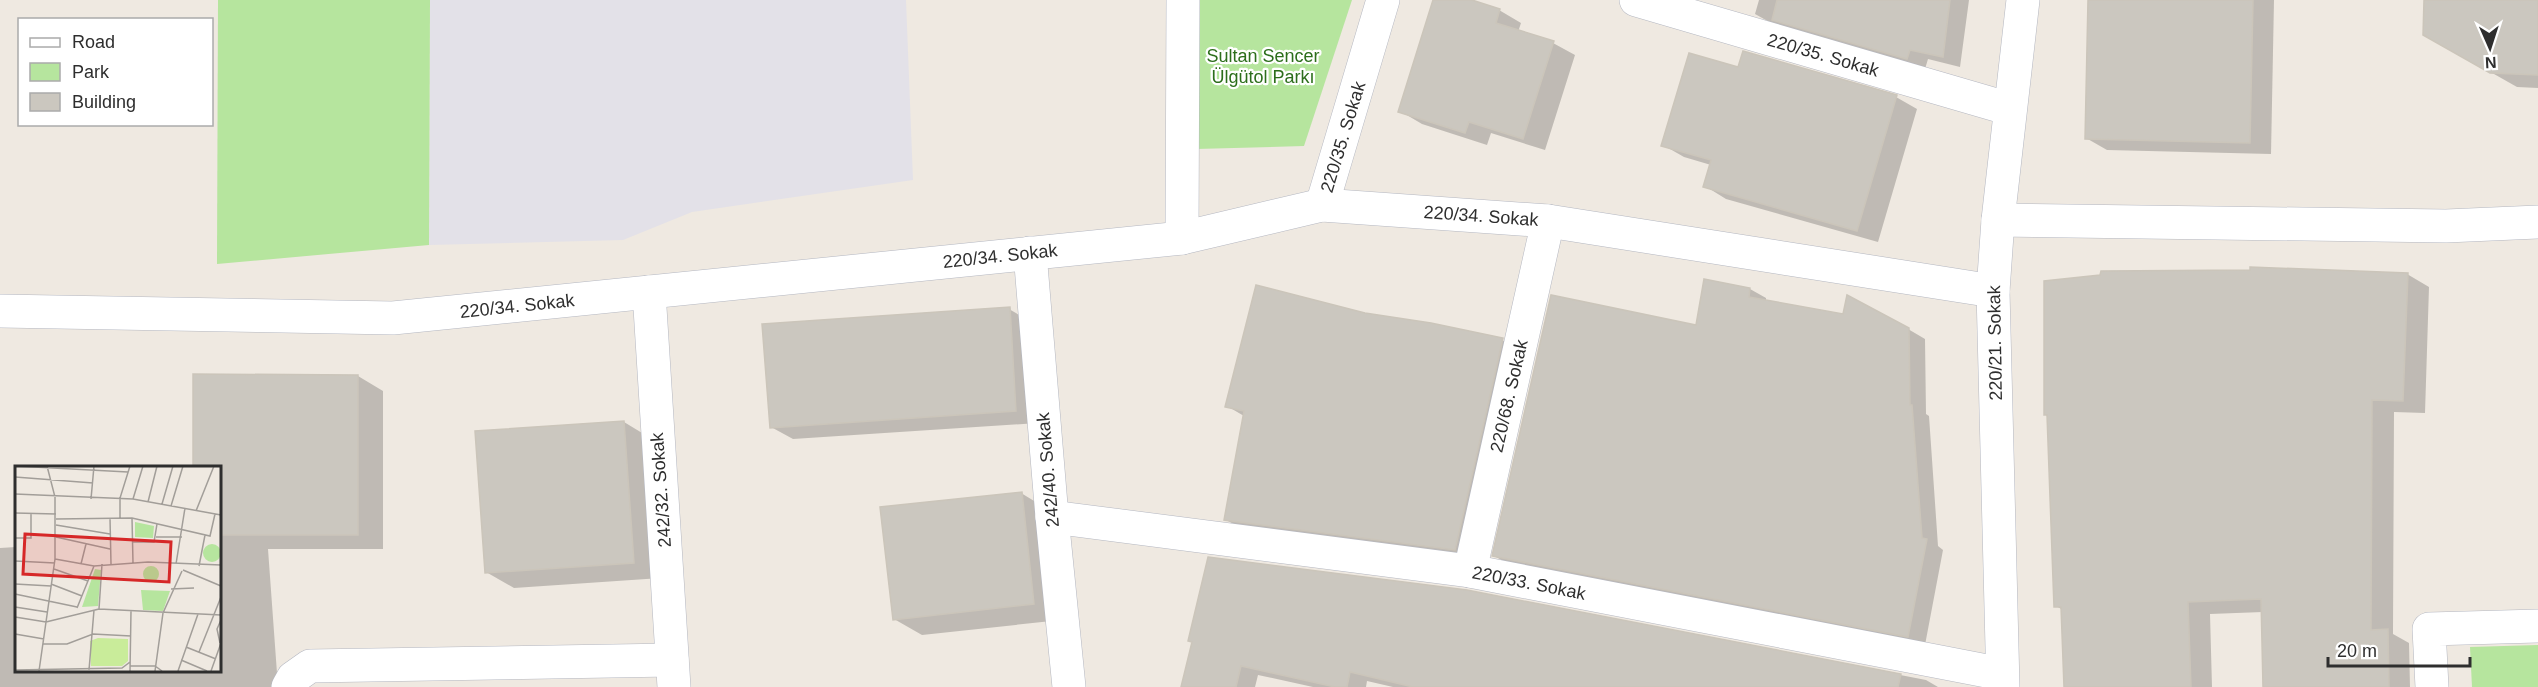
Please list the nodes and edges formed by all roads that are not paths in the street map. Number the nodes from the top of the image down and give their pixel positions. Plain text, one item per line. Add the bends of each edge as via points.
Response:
1 (1183, 0) edge
2 (1383, 0) edge
3 (1636, 0) edge
4 (2023, 0) edge
5 (2010, 109) junction
6 (1323, 205) junction
7 (1998, 220) junction
8 (1548, 221) junction
9 (2538, 222) edge
10 (1182, 238) junction
11 (1030, 253) junction
12 (1993, 291) junction
13 (649, 292) junction
14 (0, 311) edge
15 (1052, 517) junction
16 (1470, 571) junction
17 (2538, 626) edge
18 (673, 673) edge
19 (2003, 680) edge
20 (288, 687) edge
21 (1069, 687) edge
22 (2432, 687) edge

1 - 10 street
2 - 6 street, 220/35. Sokak
3 - 5 street, 220/35. Sokak
4 - 5 street, 220/21. Sokak
5 - 7 street, 220/21. Sokak
6 - 8 street, 220/34. Sokak
6 - 10 street, 220/34. Sokak
7 - 9 street via 2446,226
7 - 12 street, 220/21. Sokak
8 - 12 street, 220/34. Sokak
8 - 16 street, 220/68. Sokak
10 - 11 street, 220/34. Sokak
11 - 13 street, 220/34. Sokak
11 - 15 street, 242/40. Sokak
12 - 19 street, 220/21. Sokak
13 - 14 street, 220/34. Sokak via 393,318
13 - 18 street, 242/32. Sokak
15 - 16 street, 220/33. Sokak
15 - 21 street, 242/40. Sokak
16 - 19 street, 220/33. Sokak
17 - 22 street via 2429,630
18 - 20 street via 310,666 293,678

